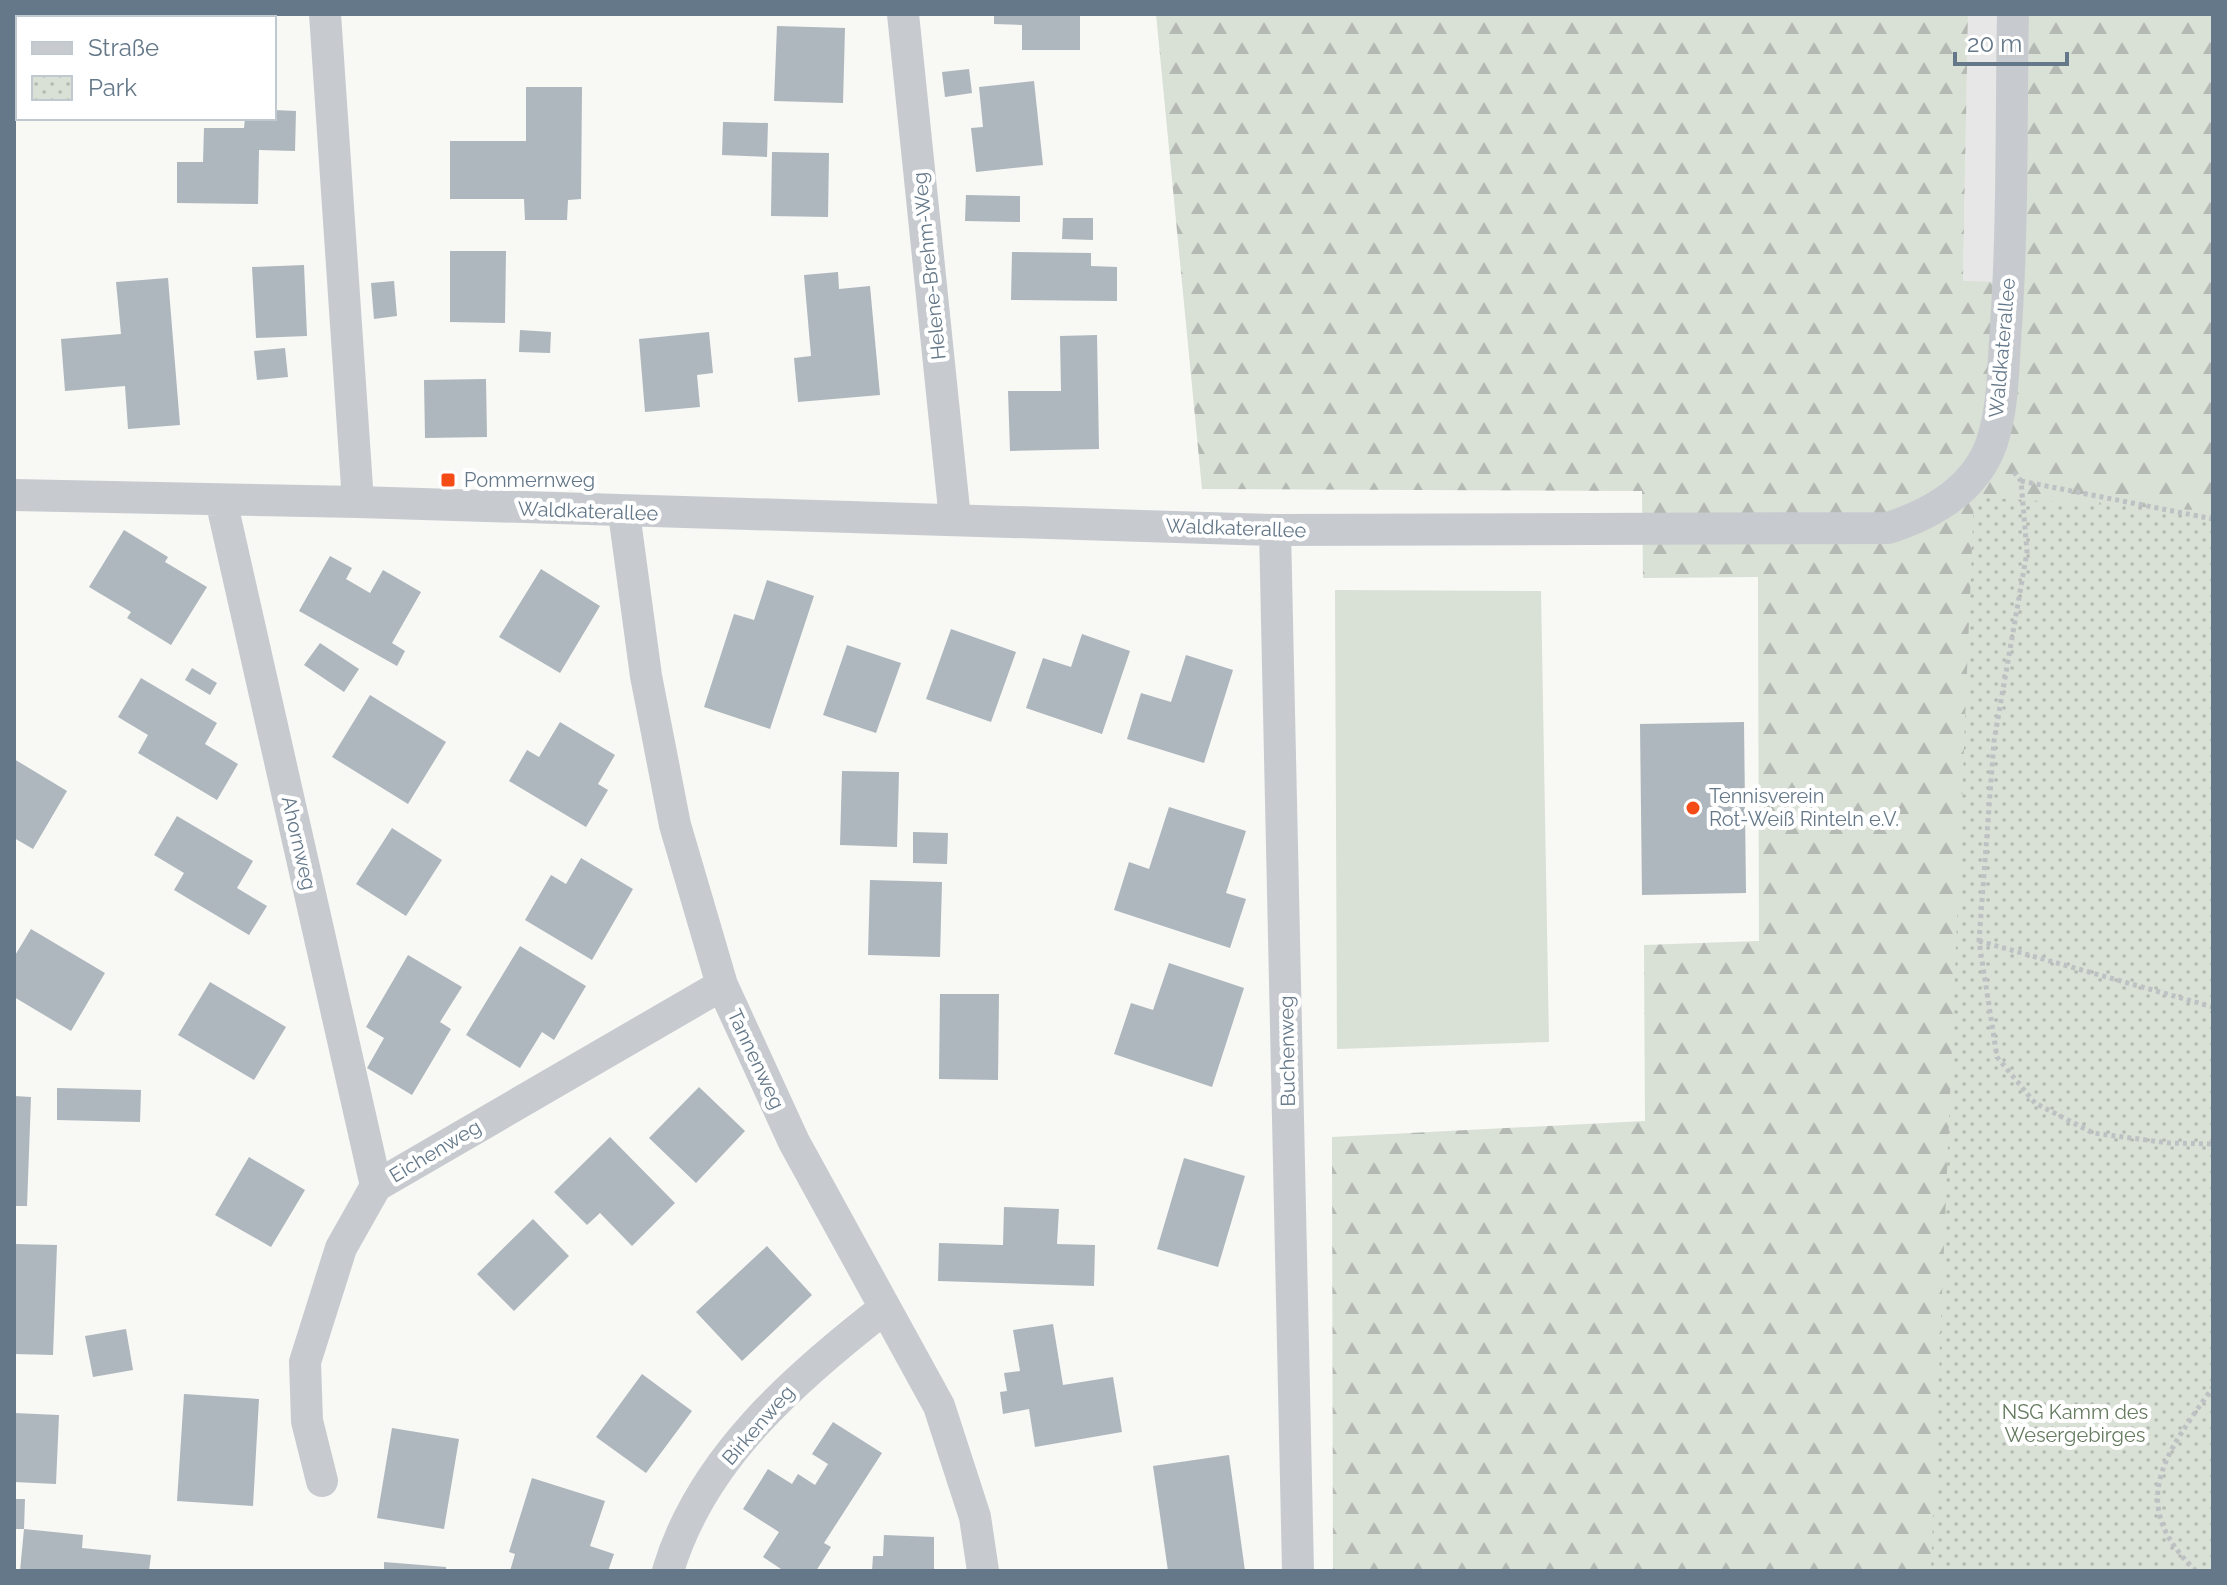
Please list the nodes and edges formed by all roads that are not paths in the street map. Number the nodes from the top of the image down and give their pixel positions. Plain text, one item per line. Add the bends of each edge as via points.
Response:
1 (325, 14) edge
2 (903, 14) edge
3 (2013, 14) edge
4 (14, 495) edge
5 (221, 500) junction
6 (358, 502) junction
7 (624, 513) junction
8 (955, 519) junction
9 (1275, 530) junction
10 (722, 985) junction
11 (376, 1186) junction
12 (885, 1308) junction
13 (322, 1481) dead end
14 (668, 1571) edge
15 (983, 1571) edge
16 (1298, 1571) edge

1 - 6 street
2 - 8 street, Helene-Brehm-Weg
3 - 9 street, Waldkaterallee via 2009,271 2001,397 1991,443 1975,472 1925,517 1888,528
4 - 5 street, Waldkaterallee
5 - 6 street, Waldkaterallee
5 - 11 street, Ahornweg
6 - 7 street, Waldkaterallee
7 - 8 street, Waldkaterallee
7 - 10 street, Tannenweg via 646,676 675,825
8 - 9 street, Waldkaterallee
9 - 16 street, Buchenweg
10 - 11 street, Eichenweg
10 - 12 street, Tannenweg via 794,1142
11 - 13 street, Eichenweg via 341,1248 305,1362 307,1421
12 - 14 street, Birkenweg via 817,1360 760,1418 709,1483
12 - 15 street, Tannenweg via 939,1406 975,1517

